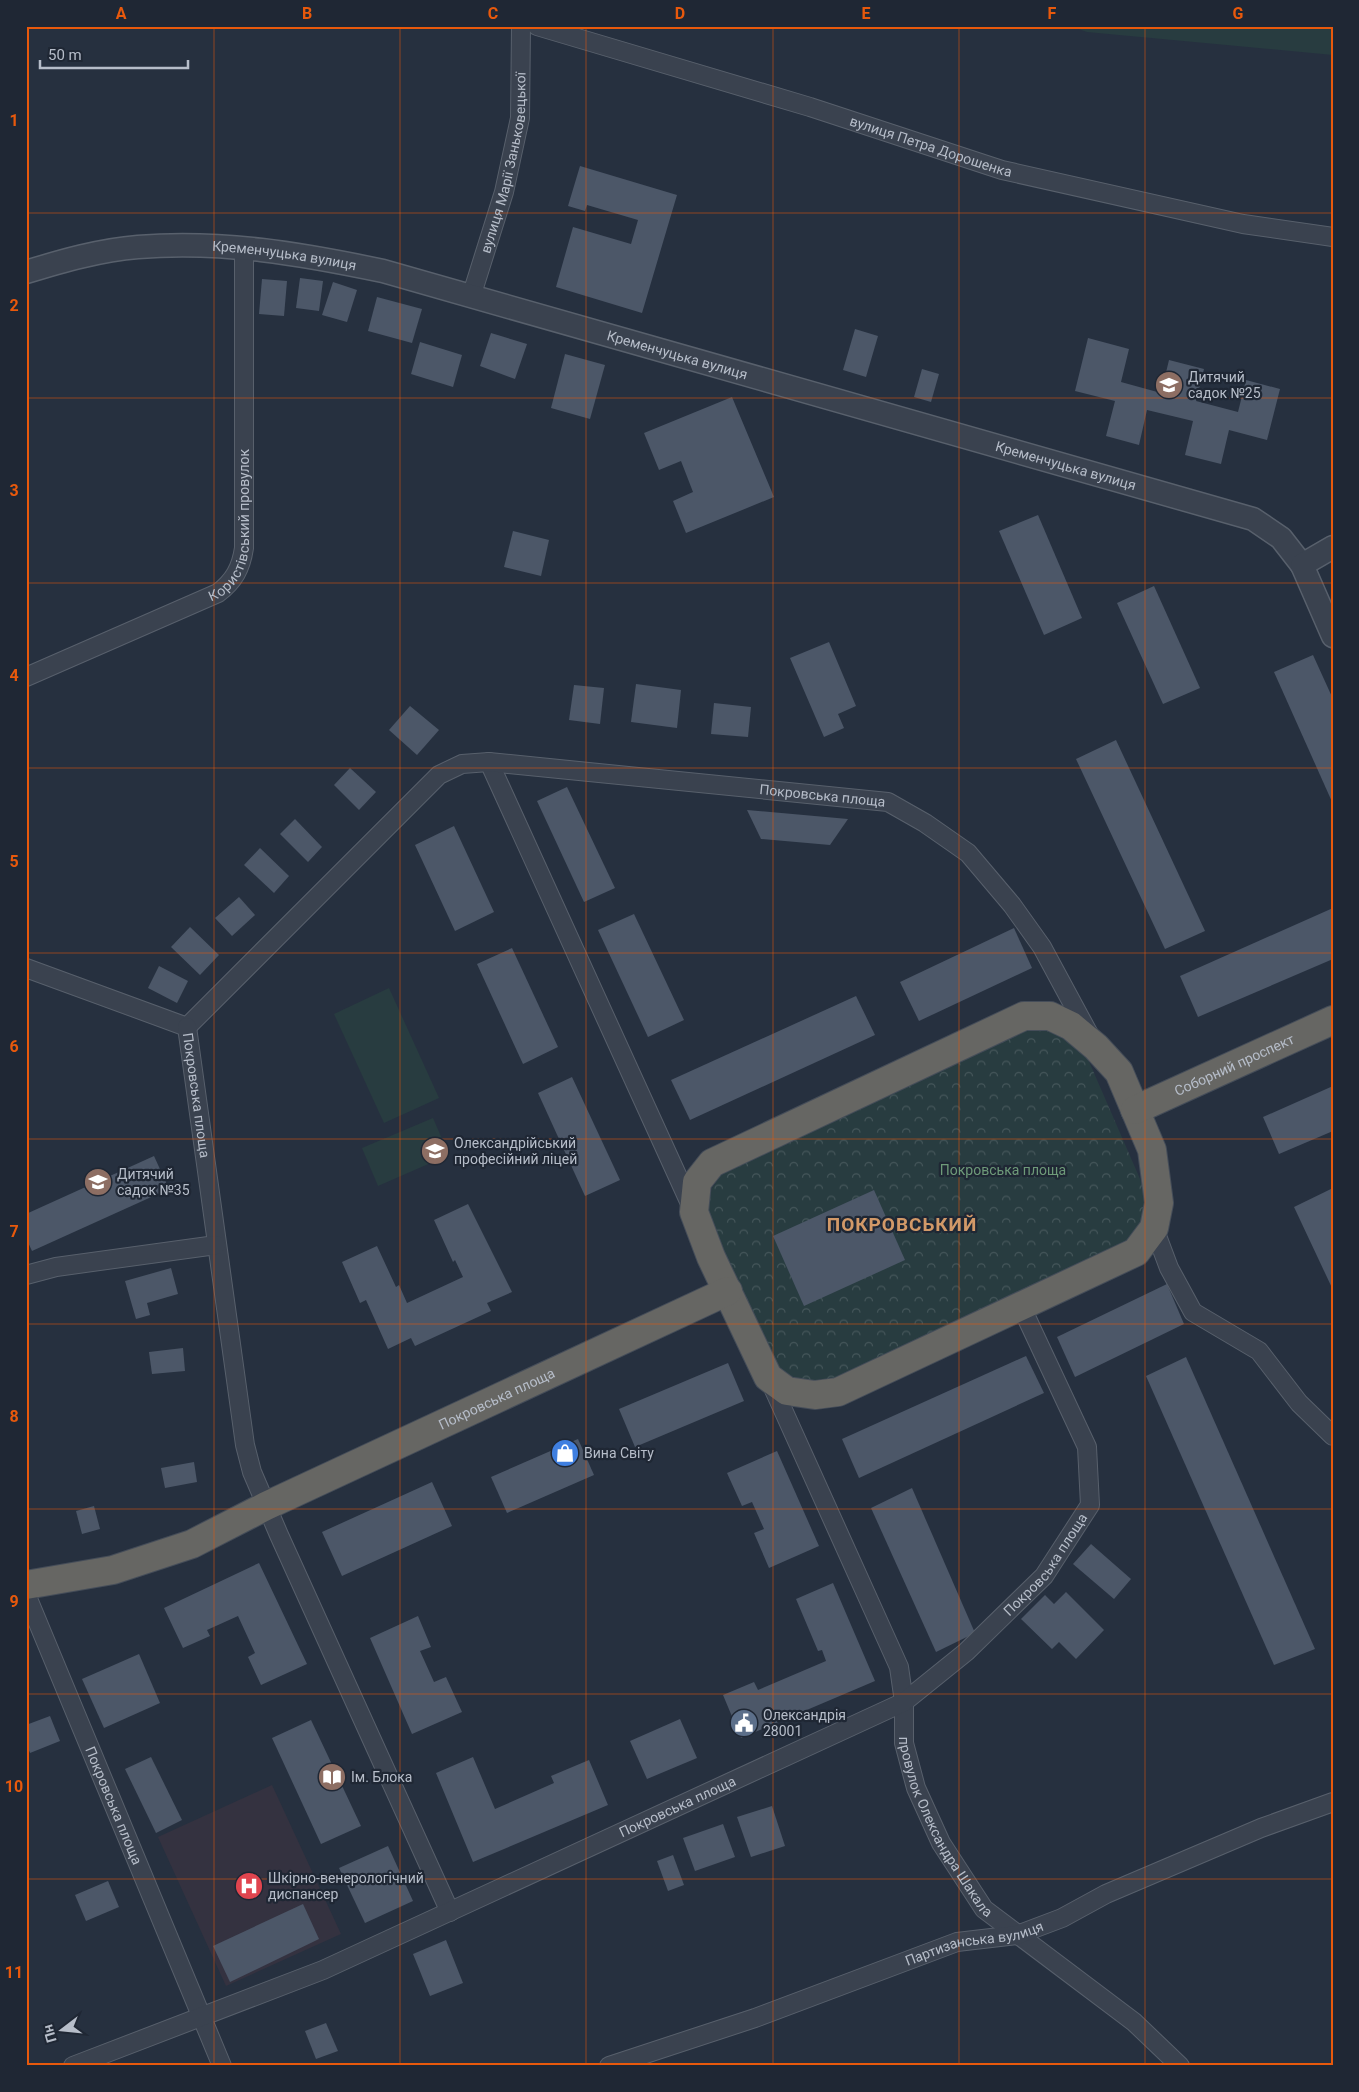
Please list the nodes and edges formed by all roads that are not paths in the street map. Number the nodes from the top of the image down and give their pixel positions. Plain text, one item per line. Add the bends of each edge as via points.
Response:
1 (522, 26) edge
2 (537, 26) edge
3 (1333, 237) edge
4 (244, 248) junction
5 (26, 272) edge
6 (472, 297) junction
7 (1333, 547) edge
8 (1302, 565) junction
9 (1333, 636) edge
10 (26, 677) edge
11 (489, 762) junction
12 (26, 968) edge
13 (1333, 1020) edge
14 (187, 1027) junction
15 (1096, 1047) junction
16 (1135, 1110) junction
17 (694, 1212) junction
18 (1154, 1228) junction
19 (216, 1245) junction
20 (26, 1275) edge
21 (728, 1291) junction
22 (1021, 1306) junction
23 (768, 1377) junction
24 (1333, 1436) edge
25 (266, 1506) junction
26 (26, 1585) edge
27 (26, 1594) edge
28 (904, 1702) junction
29 (1333, 1802) edge
30 (450, 1912) junction
31 (1017, 1935) junction
32 (201, 2016) junction
33 (73, 2066) edge
34 (222, 2066) edge
35 (609, 2066) edge
36 (1180, 2066) edge

1 - 6 street, вулиця Марії Заньковецької via 520,118 504,192
2 - 3 street, вулиця Петра Дорошенка via 1002,170 1243,224
4 - 5 street, Кременчуцька вулиця via 137,246
4 - 6 street, Кременчуцька вулиця via 299,254 383,272
4 - 10 street, Користівський провулок via 244,548 237,574 218,593
6 - 8 street, Кременчуцька вулиця via 1253,519 1281,538
7 - 8 street
8 - 9 street, Кременчуцька вулиця
11 - 14 street, Покровська площа via 462,764 439,775
11 - 15 street, Покровська площа via 888,802 968,853 1042,947
11 - 17 street, Покровська площа
12 - 14 street
13 - 16 highway, Соборний проспект
14 - 19 street, Покровська площа
15 - 16 highway, Покровська площа via 1119,1072
15 - 17 highway, Покровська площа via 1071,1026 1050,1016 1024,1016 712,1163 697,1182
16 - 18 highway, Покровська площа via 1152,1150 1159,1203
17 - 21 highway, Покровська площа
18 - 22 highway, Покровська площа via 1136,1252
18 - 24 street via 1169,1268 1193,1312 1259,1352 1299,1403
19 - 20 street via 56,1267
19 - 25 street, Покровська площа via 245,1445
21 - 23 highway, Покровська площа
21 - 25 highway, Покровська площа
22 - 23 highway, Покровська площа via 838,1392 816,1395 787,1391
22 - 28 street, Покровська площа via 1087,1447 1090,1505 1044,1576 966,1652
23 - 28 street, Покровська площа via 899,1667
25 - 26 highway, Покровська площа via 192,1544 113,1570
25 - 30 street, Покровська площа
27 - 32 street, Покровська площа
28 - 30 street, Покровська площа
28 - 31 street, провулок Олександра Шакала via 904,1743 916,1788 941,1843 984,1909
29 - 31 street, Партизанська вулиця via 1261,1828 1106,1894 1062,1918
30 - 32 street, Покровська площа via 323,1970
31 - 35 street, Партизанська вулиця via 957,1942 754,2018
31 - 36 street, провулок Олександра Шакала via 1134,2022
32 - 33 street
32 - 34 street, Покровська площа

